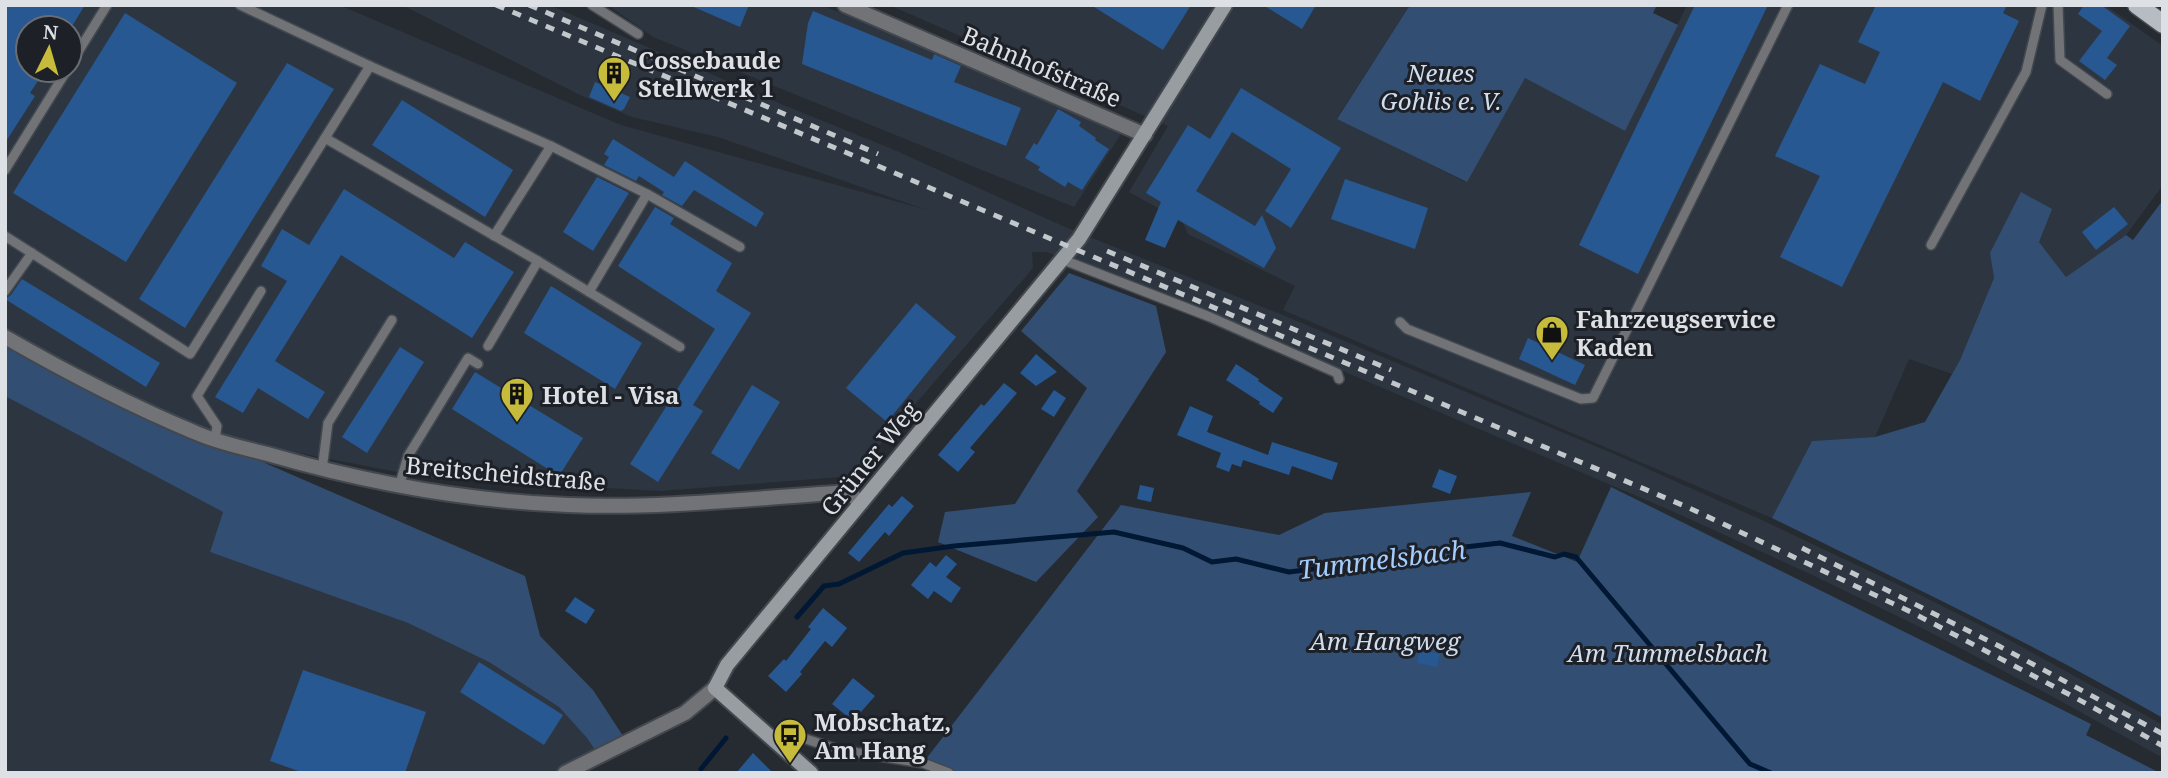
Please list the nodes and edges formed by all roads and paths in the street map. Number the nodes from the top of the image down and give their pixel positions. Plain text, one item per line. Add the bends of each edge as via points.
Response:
1 (107, 5) edge
2 (240, 5) edge
3 (592, 5) edge
4 (845, 5) edge
5 (1225, 5) edge
6 (1788, 5) edge
7 (2042, 5) edge
8 (2058, 5) edge
9 (2137, 5) edge
10 (2163, 24) edge
11 (638, 34) dead end
12 (84, 42) edge
13 (370, 66) junction
14 (58, 84) edge
15 (2107, 94) dead end
16 (1145, 135) junction
17 (325, 138) junction
18 (551, 146) junction
19 (5, 170) edge
20 (647, 194) junction
21 (5, 236) edge
22 (494, 236) junction
23 (1931, 245) dead end
24 (740, 247) dead end
25 (32, 253) junction
26 (1061, 259) junction
27 (538, 261) junction
28 (5, 291) edge
29 (261, 291) dead end
30 (589, 292) junction
31 (393, 320) dead end
32 (1400, 322) dead end
33 (5, 337) edge
34 (488, 346) dead end
35 (680, 347) dead end
36 (478, 364) dead end
37 (1339, 379) dead end
38 (215, 439) junction
39 (322, 470) junction
40 (399, 487) junction
41 (861, 503) junction
42 (715, 688) junction
43 (776, 741) junction
44 (565, 773) edge
45 (811, 773) edge
46 (949, 773) edge

1 - 12 lane
2 - 13 lane
3 - 11 lane
4 - 16 street, Bahnhofstraße
5 - 16 street, Grüner Weg
6 - 32 lane via 1593,398 1581,399 1407,329
7 - 23 lane via 2026,72
8 - 15 lane via 2060,60
9 - 10 main road
13 - 17 lane
13 - 18 lane
14 - 19 lane
16 - 26 street, Grüner Weg via 1079,239
17 - 22 lane
17 - 25 lane via 190,354
18 - 20 lane
18 - 22 lane
20 - 24 lane
20 - 30 lane
21 - 25 lane
22 - 27 lane
25 - 28 lane
26 - 37 lane via 1210,317 1337,373
26 - 41 street, Grüner Weg
27 - 30 lane
27 - 34 lane
29 - 38 lane via 197,396 217,426
30 - 35 lane
31 - 39 lane via 328,423
33 - 38 street, Breitscheidstraße via 59,368
36 - 40 lane via 468,358 408,456
38 - 39 street, Breitscheidstraße
39 - 40 street, Breitscheidstraße
40 - 41 street, Breitscheidstraße via 568,505 661,505 848,492
41 - 42 street, Grüner Weg via 727,665
42 - 43 street
42 - 44 street via 685,713
43 - 45 street
43 - 46 lane via 785,732 839,750 923,763

